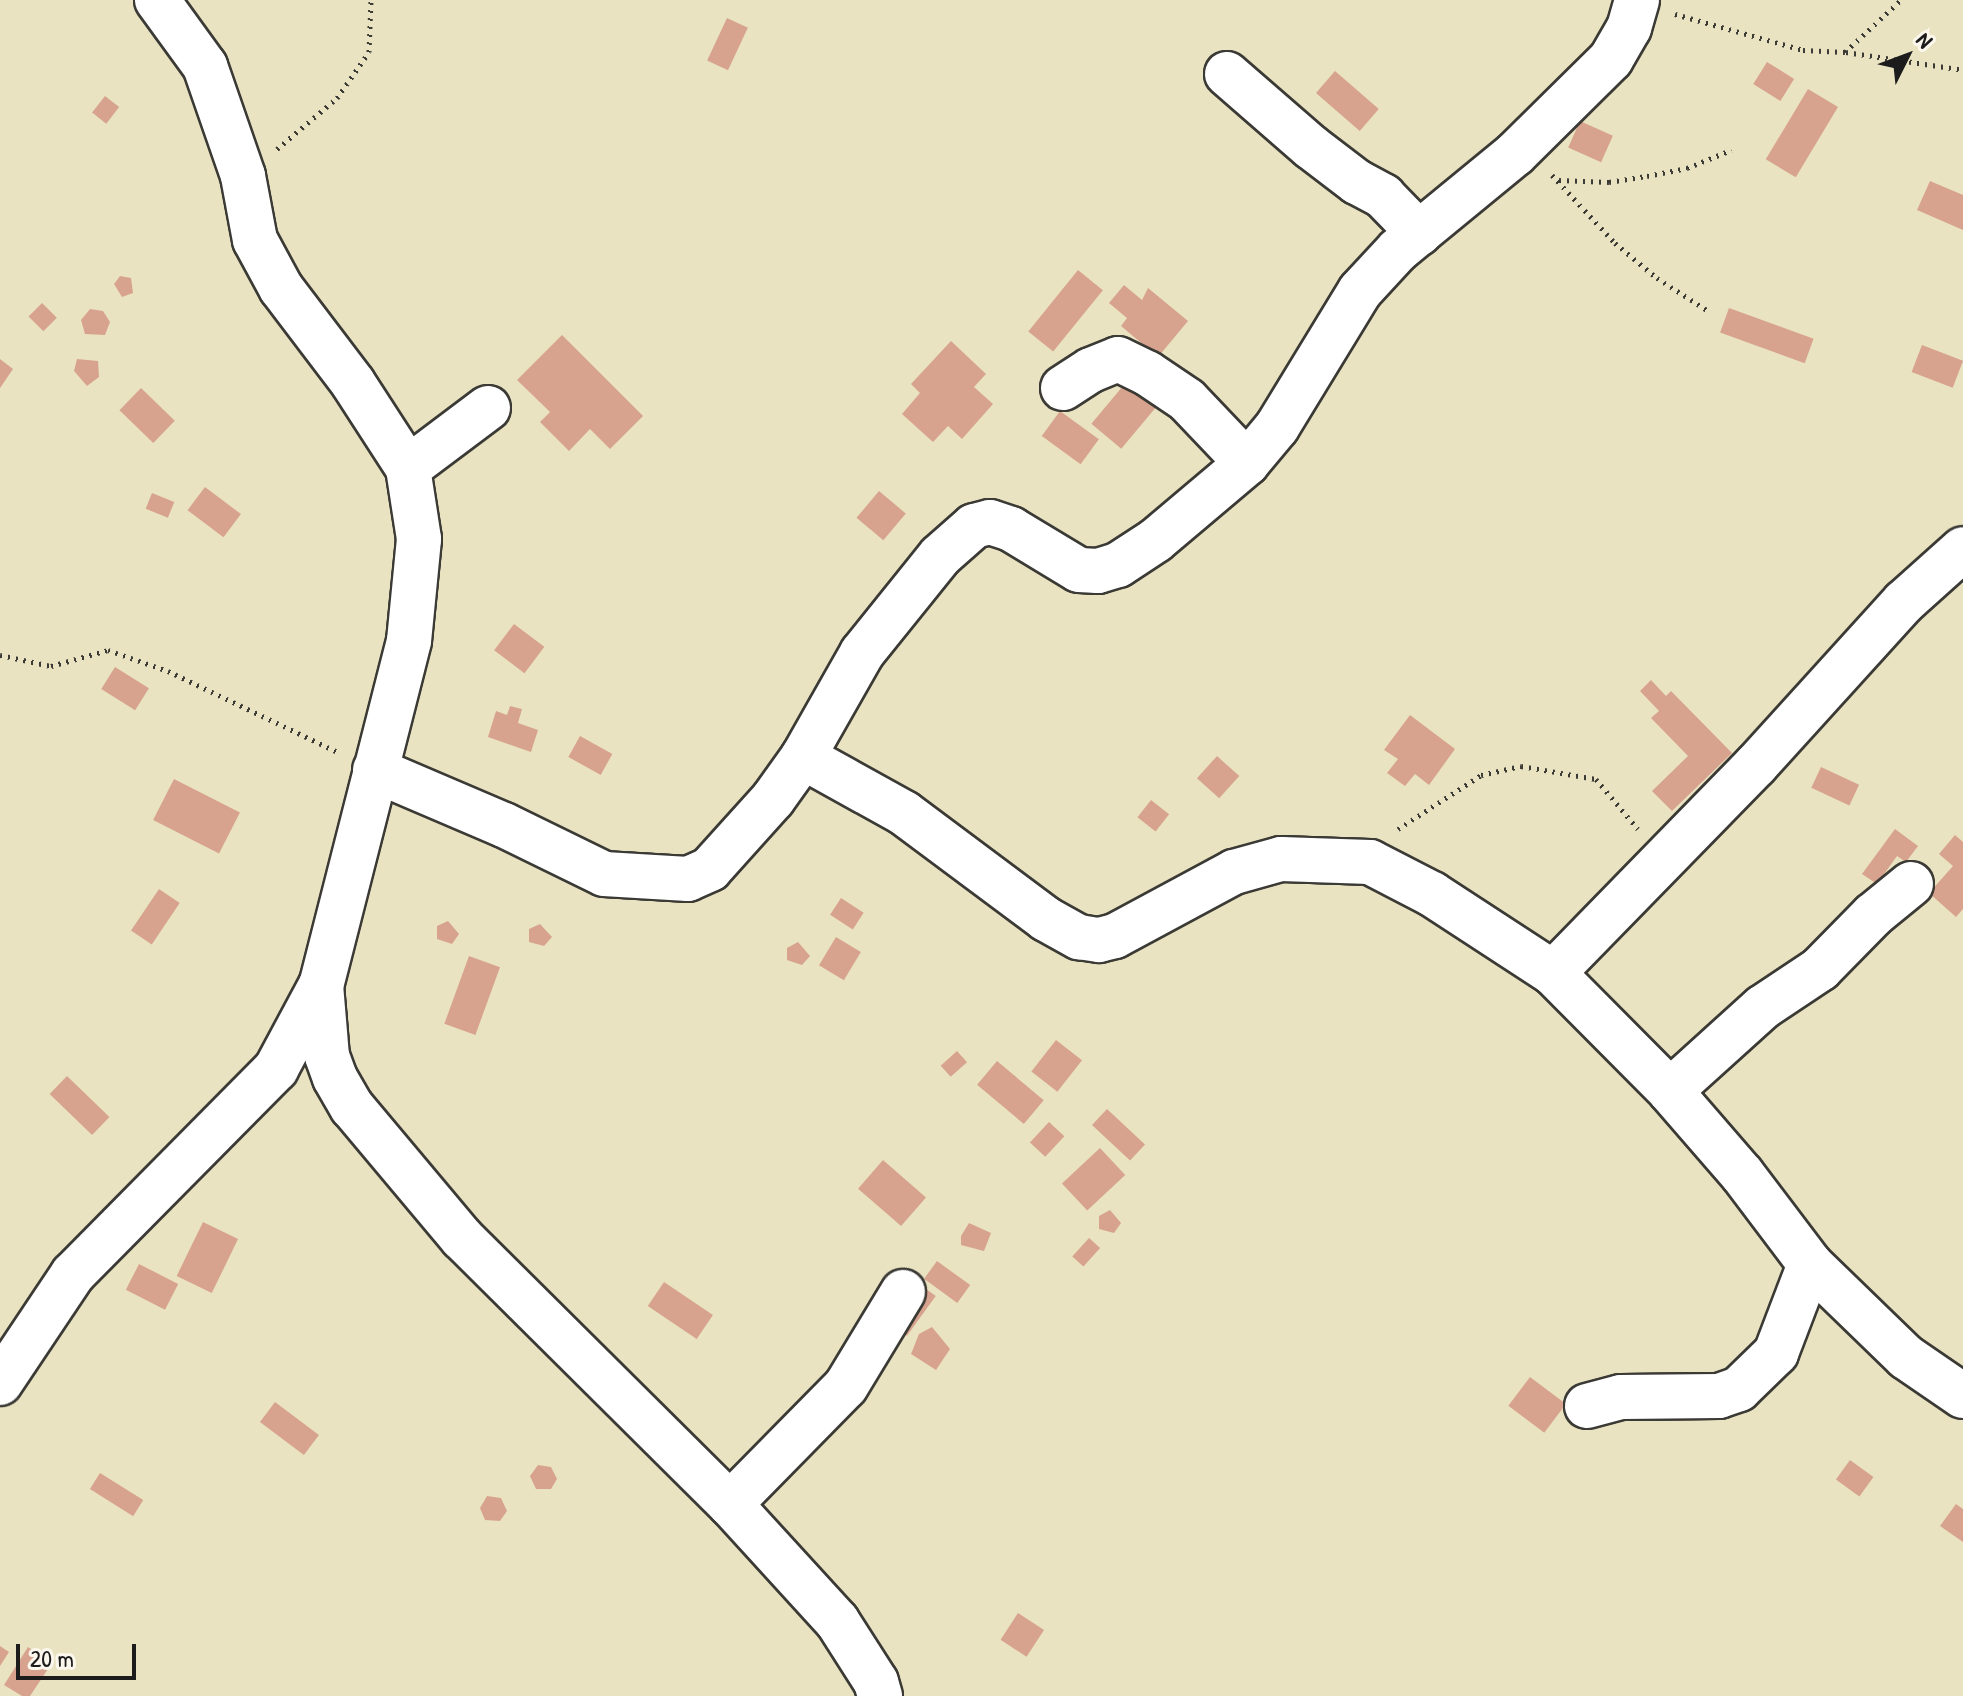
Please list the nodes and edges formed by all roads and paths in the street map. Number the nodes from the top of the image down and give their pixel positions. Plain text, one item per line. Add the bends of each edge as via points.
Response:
1 (157, 0) edge
2 (371, 0) edge
3 (1901, 0) edge
4 (1626, 9) edge
5 (1845, 52) junction
6 (1963, 70) edge
7 (1227, 74) dead end
8 (1521, 148) junction
9 (1731, 150) dead end
10 (243, 176) junction
11 (1558, 180) junction
12 (1419, 233) junction
13 (1707, 310) dead end
14 (1063, 388) dead end
15 (488, 408) dead end
16 (1247, 463) junction
17 (408, 468) junction
18 (1963, 549) edge
19 (0, 655) edge
20 (803, 757) junction
21 (375, 770) junction
22 (1370, 862) junction
23 (1656, 866) junction
24 (1911, 884) dead end
25 (1553, 973) junction
26 (321, 985) junction
27 (1670, 1091) junction
28 (1810, 1264) junction
29 (903, 1292) dead end
30 (0, 1383) edge
31 (1963, 1396) edge
32 (1587, 1406) dead end
33 (730, 1504) junction
34 (880, 1696) edge

1 - 10 street via 205,66
2 - 10 path via 369,52 337,98
3 - 5 path
4 - 5 path via 1693,17 1803,50
4 - 8 street via 1611,59
5 - 6 path
7 - 12 street via 1311,147 1383,196
8 - 11 path
8 - 12 street
9 - 11 path via 1687,168 1647,176 1609,182
10 - 17 street via 255,240 281,288 353,383
11 - 13 path via 1615,243
12 - 16 street via 1360,291 1277,427
14 - 16 street via 1118,359 1187,400
15 - 17 street
16 - 20 street via 1156,540 1118,565 1098,571 1079,570 1011,529 990,522 974,526 940,556 862,653
17 - 21 street via 419,539 409,641
18 - 23 street via 1904,602
19 - 21 path via 51,666 108,650 168,671
20 - 21 street via 710,869 688,879 604,874
20 - 22 street via 904,813 1046,919 1079,937 1115,936 1234,872 1281,859
21 - 26 street
22 - 23 path via 1393,833 1481,775 1521,766 1596,779 1643,836
22 - 25 street via 1432,894
23 - 25 street
24 - 27 street via 1820,969 1763,1007
25 - 27 street
26 - 30 street via 276,1069 73,1274
26 - 33 street via 327,1056 352,1107 462,1238
27 - 28 street
28 - 31 street via 1906,1357
28 - 32 street via 1776,1353 1739,1389 1719,1396 1621,1397
29 - 33 street via 846,1386
33 - 34 street via 837,1621

